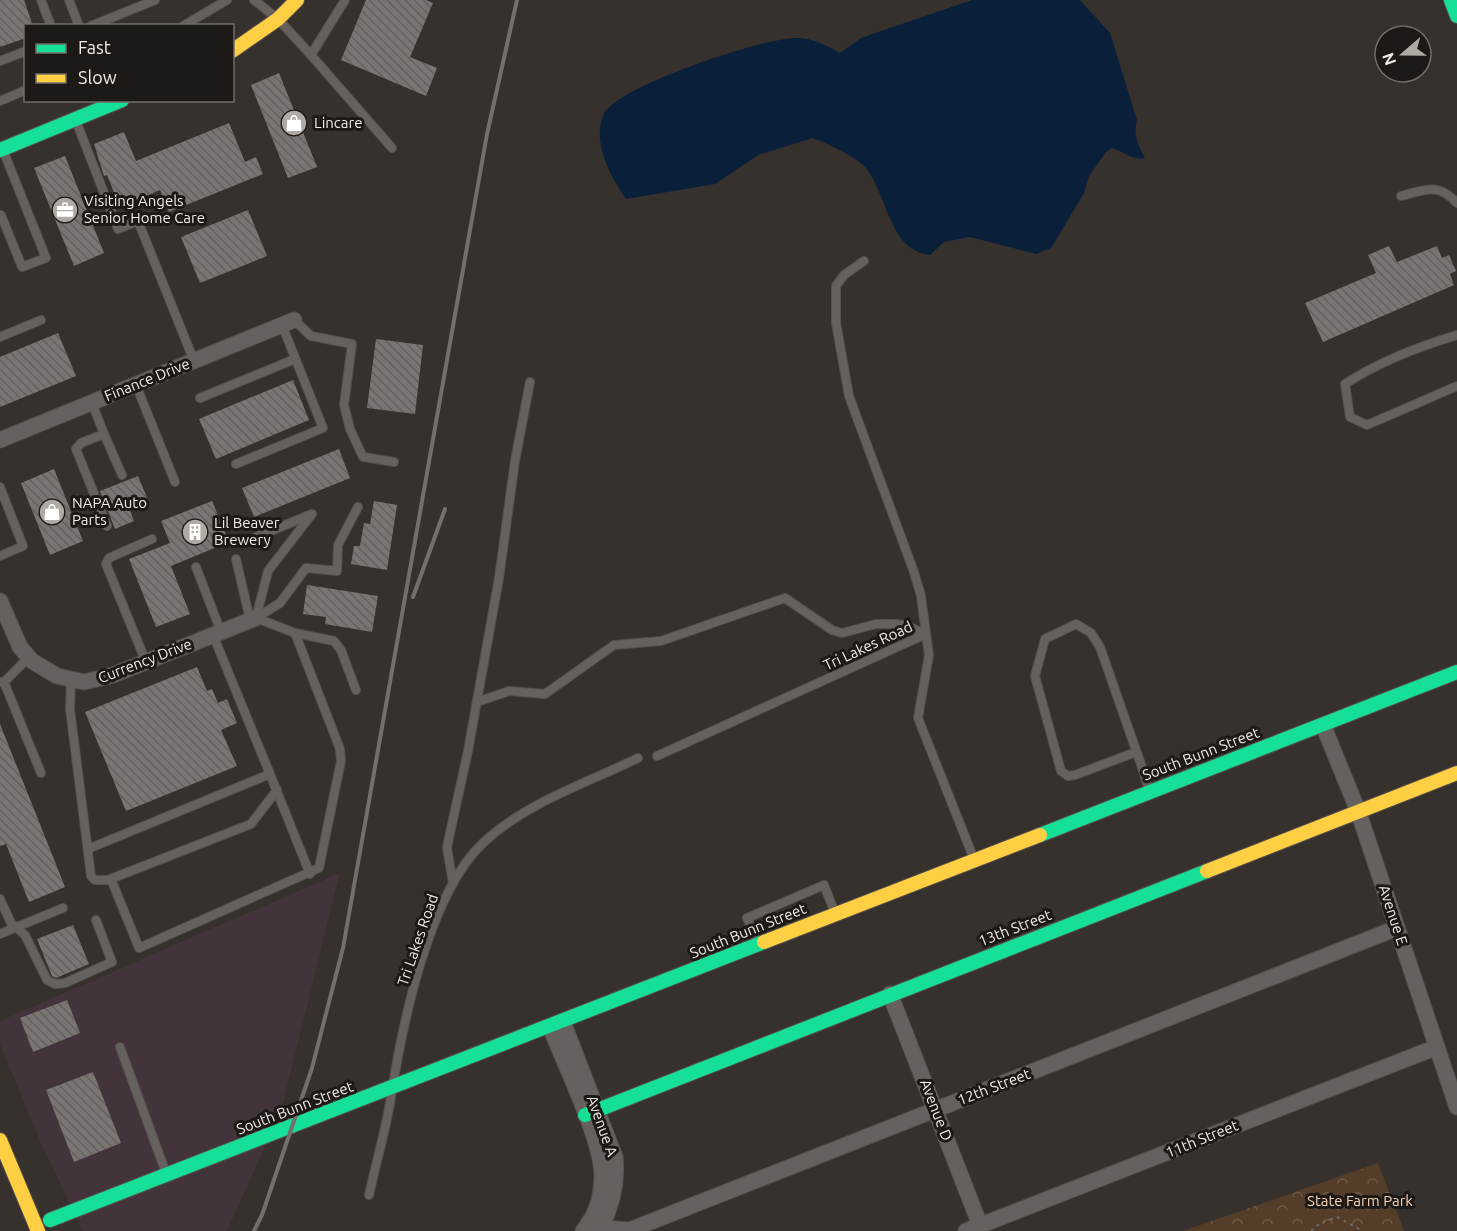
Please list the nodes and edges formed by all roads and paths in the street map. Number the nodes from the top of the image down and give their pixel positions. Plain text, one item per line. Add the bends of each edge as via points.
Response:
1 (41, 0) edge
2 (69, 0) edge
3 (155, 0) edge
4 (226, 0) edge
5 (254, 0) edge
6 (297, 0) edge
7 (345, 0) edge
8 (1451, 0) edge
9 (1457, 16) edge
10 (278, 19) junction
11 (50, 24) edge
12 (78, 24) edge
13 (96, 24) edge
14 (186, 24) edge
15 (234, 50) edge
16 (24, 52) edge
17 (311, 55) junction
18 (0, 61) edge
19 (24, 91) edge
20 (0, 100) edge
21 (112, 102) edge
22 (92, 106) edge
23 (75, 120) junction
24 (392, 148) dead end
25 (1, 149) edge
26 (1401, 196) dead end
27 (1457, 203) edge
28 (1, 215) edge
29 (864, 261) dead end
30 (41, 320) dead end
31 (288, 322) junction
32 (1457, 335) edge
33 (0, 337) edge
34 (295, 358) junction
35 (194, 361) junction
36 (530, 382) dead end
37 (136, 385) junction
38 (1457, 386) edge
39 (200, 398) dead end
40 (92, 403) junction
41 (104, 434) junction
42 (0, 440) edge
43 (394, 462) dead end
44 (236, 464) dead end
45 (122, 475) dead end
46 (175, 482) dead end
47 (0, 487) edge
48 (358, 507) dead end
49 (107, 526) dead end
50 (256, 537) dead end
51 (152, 539) dead end
52 (0, 556) edge
53 (236, 559) dead end
54 (196, 567) dead end
55 (0, 601) edge
56 (253, 619) junction
57 (217, 633) junction
58 (295, 633) junction
59 (926, 634) junction
60 (29, 657) junction
61 (146, 662) junction
62 (1457, 672) edge
63 (71, 680) junction
64 (2, 682) edge
65 (356, 690) dead end
66 (477, 702) junction
67 (1323, 725) junction
68 (1136, 752) junction
69 (657, 756) dead end
70 (638, 758) dead end
71 (41, 773) dead end
72 (1457, 773) edge
73 (270, 774) junction
74 (277, 790) junction
75 (1150, 792) junction
76 (1358, 811) junction
77 (88, 849) junction
78 (974, 860) junction
79 (310, 874) junction
80 (111, 879) junction
81 (453, 884) junction
82 (0, 899) edge
83 (63, 908) dead end
84 (836, 914) junction
85 (96, 920) dead end
86 (16, 927) junction
87 (1397, 928) junction
88 (0, 934) edge
89 (759, 944) junction
90 (890, 994) junction
91 (556, 1024) junction
92 (120, 1047) dead end
93 (1437, 1047) junction
94 (392, 1089) junction
95 (1457, 1107) edge
96 (936, 1110) junction
97 (591, 1113) junction
98 (0, 1140) edge
99 (166, 1175) junction
100 (369, 1195) dead end
101 (50, 1220) dead end
102 (593, 1228) edge
103 (973, 1228) edge
104 (38, 1231) edge
105 (1311, 1231) edge
106 (1363, 1231) edge

1 - 11 lane
2 - 12 lane
3 - 13 lane
4 - 14 lane
5 - 10 lane
6 - 10 main road
7 - 17 lane
8 - 9 main road
10 - 15 main road
10 - 17 lane
16 - 18 lane
17 - 24 lane
19 - 20 lane
21 - 22 main road
22 - 23 main road
23 - 25 main road
23 - 35 lane via 118,229 138,221
25 - 28 lane via 46,258 22,267
26 - 27 lane via 1431,188
29 - 59 lane, Tri Lakes Road via 836,286 836,323 849,396 914,573
30 - 33 lane
31 - 34 lane
31 - 35 street, Finance Drive
31 - 43 lane via 311,336 352,344 344,405 350,429 363,457
32 - 38 lane via 1373,365 1345,384 1350,417 1367,424
34 - 39 lane
34 - 44 lane via 323,428
35 - 37 street, Finance Drive
36 - 66 lane
37 - 40 street, Finance Drive
37 - 46 lane
40 - 41 lane
40 - 42 street, Finance Drive
41 - 45 lane
41 - 49 lane via 76,448
47 - 52 lane via 23,546
48 - 56 lane via 338,545 337,571 306,568 280,603
50 - 56 lane via 312,514 268,571
51 - 61 lane via 109,558 106,564
53 - 56 lane
54 - 57 lane
55 - 60 street, Currency Drive via 20,647
56 - 57 street, Currency Drive
56 - 58 lane
57 - 61 street, Currency Drive
57 - 73 lane
58 - 65 lane via 334,641
58 - 79 lane via 340,749 341,761 319,868
59 - 66 lane via 894,624 876,624 842,633 785,598 661,641 614,645 545,694 509,691
59 - 69 lane, Tri Lakes Road
59 - 78 lane via 930,655 918,718
60 - 63 street, Currency Drive
60 - 64 lane
61 - 63 street, Currency Drive via 98,680
62 - 67 main road, South Bunn Street
63 - 77 lane via 70,709
64 - 71 lane
66 - 81 lane via 447,848
67 - 75 main road, South Bunn Street
67 - 76 street, Avenue E
68 - 68 lane via 1100,647 1091,633 1076,624 1045,639 1035,676 1061,771 1075,775
68 - 75 lane
70 - 81 lane, Tri Lakes Road via 505,824 481,844
72 - 76 main road, 13th Street
73 - 74 lane
73 - 77 lane
74 - 79 lane
74 - 80 lane via 251,824
75 - 78 main road, South Bunn Street
76 - 87 street, Avenue E
76 - 90 main road, 13th Street
77 - 80 lane via 91,876 101,882
78 - 84 main road, South Bunn Street
79 - 80 lane via 139,948
81 - 94 lane, Tri Lakes Road via 431,934 400,1044
82 - 86 lane
83 - 86 lane
84 - 89 main road, South Bunn Street
84 - 89 lane via 824,885 747,918
85 - 86 lane via 112,962 55,984 47,980 25,935
86 - 88 lane
87 - 93 street, Avenue E
87 - 96 street, 12th Street
89 - 91 main road, South Bunn Street
90 - 96 street, Avenue D
90 - 97 main road, 13th Street
91 - 94 main road, South Bunn Street
91 - 97 street, Avenue A
92 - 99 lane
93 - 95 street, Avenue E
93 - 103 street, 11th Street
94 - 99 main road, South Bunn Street
94 - 100 lane, Tri Lakes Road
96 - 102 street, 12th Street via 630,1230
96 - 103 street, Avenue D
97 - 102 street, Avenue A via 602,1176
98 - 104 main road
99 - 101 main road, South Bunn Street
105 - 106 path via 1337,1217

